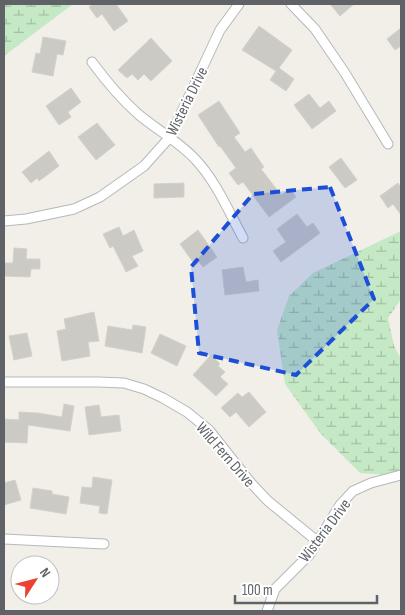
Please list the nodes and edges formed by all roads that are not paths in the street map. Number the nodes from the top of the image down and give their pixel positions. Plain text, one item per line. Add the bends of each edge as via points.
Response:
1 (239, 4) edge
2 (291, 4) edge
3 (92, 62) dead end
4 (170, 137) junction
5 (388, 144) dead end
6 (4, 221) edge
7 (243, 238) dead end
8 (4, 382) edge
9 (401, 475) edge
10 (4, 539) edge
11 (317, 541) junction
12 (104, 544) dead end
13 (267, 611) edge

1 - 4 street, Wisteria Drive via 220,30
2 - 5 street via 315,29
3 - 4 street via 113,90
4 - 6 street, Wisteria Drive via 144,166 88,204
4 - 7 street via 196,160 210,179
8 - 11 street, Wild Fern Drive via 124,384 163,398 209,430 268,501
9 - 11 street, Wisteria Drive via 353,492 333,514
10 - 12 street
11 - 13 street, Wisteria Drive via 310,554 275,589

